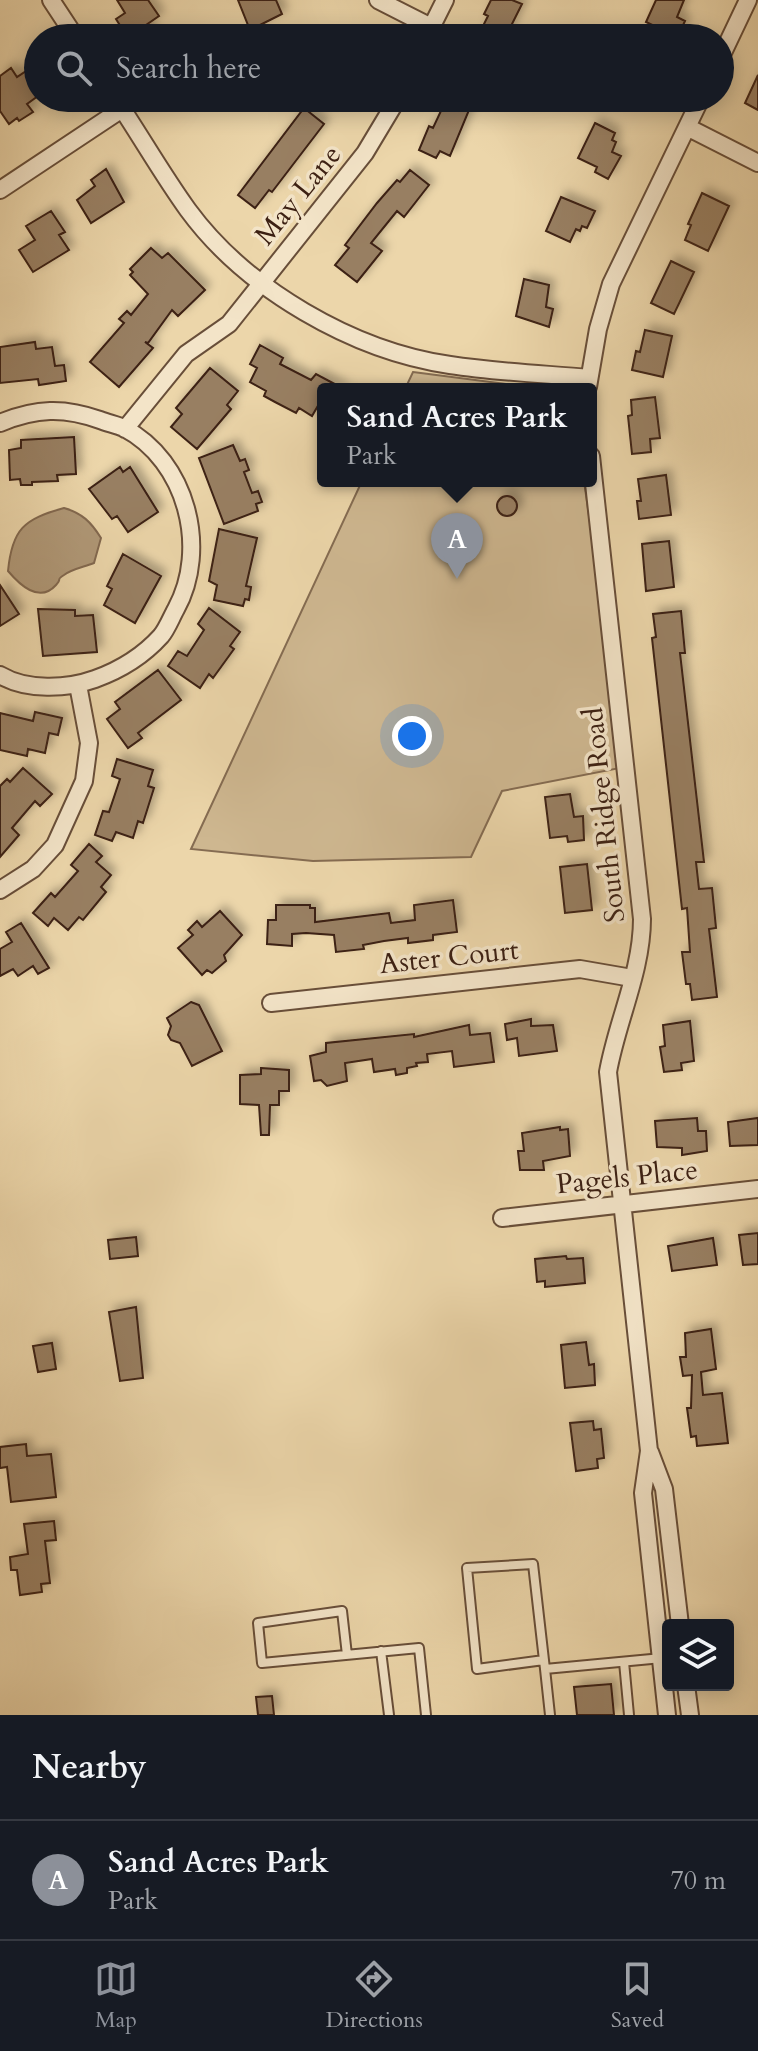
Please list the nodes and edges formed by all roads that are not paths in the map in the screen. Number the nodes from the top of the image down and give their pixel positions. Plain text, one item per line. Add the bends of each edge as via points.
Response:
1 (51, 0) edge
2 (378, 0) edge
3 (445, 0) edge
4 (748, 0) edge
5 (67, 24) edge
6 (415, 24) edge
7 (433, 24) edge
8 (734, 30) edge
9 (108, 112) edge
10 (124, 112) edge
11 (390, 112) edge
12 (694, 112) edge
13 (687, 127) junction
14 (758, 163) edge
15 (0, 190) edge
16 (262, 282) junction
17 (582, 383) edge
18 (589, 383) edge
19 (0, 423) edge
20 (125, 429) junction
21 (594, 487) edge
22 (0, 675) edge
23 (78, 685) junction
24 (3, 888) edge
25 (632, 978) junction
26 (271, 1003) dead end
27 (758, 1189) edge
28 (622, 1204) junction
29 (502, 1218) dead end
30 (649, 1451) junction
31 (679, 1619) edge
32 (662, 1636) edge
33 (381, 1651) junction
34 (347, 1655) junction
35 (662, 1658) edge
36 (624, 1662) junction
37 (545, 1665) junction
38 (666, 1691) edge
39 (687, 1691) edge
40 (389, 1715) edge
41 (426, 1715) edge
42 (550, 1715) edge
43 (629, 1715) edge
44 (667, 1715) edge
45 (690, 1715) edge

1 - 5 street
2 - 6 street
3 - 7 street
4 - 8 street
9 - 15 street
10 - 16 street via 189,212
11 - 16 street, May Lane via 365,153
12 - 13 street
13 - 14 street
13 - 18 street via 611,284
16 - 17 street via 302,311 403,354
16 - 20 street, May Lane via 229,324 186,354
19 - 20 street via 26,412 74,411
20 - 23 street via 156,454 181,492 193,538 186,591 162,635 120,670
21 - 25 street, South Ridge Road via 642,919 642,945
22 - 23 street via 45,687
23 - 24 street via 89,743 84,781 55,845 33,869
25 - 26 street, Aster Court via 580,969
25 - 28 street, South Ridge Road via 608,1072
27 - 28 street, Pagels Place
28 - 29 street, Pagels Place
28 - 30 street, South Ridge Road
30 - 31 street, South Ridge Road via 664,1489
30 - 32 street, South Ridge Road via 643,1493
33 - 34 lane
33 - 40 lane
33 - 41 lane via 419,1648
34 - 34 lane via 262,1663 258,1623 342,1611
35 - 36 lane
36 - 37 lane
36 - 43 lane
37 - 37 lane via 533,1564 467,1568 477,1669
37 - 42 lane
38 - 44 street, South Ridge Road
39 - 45 street

